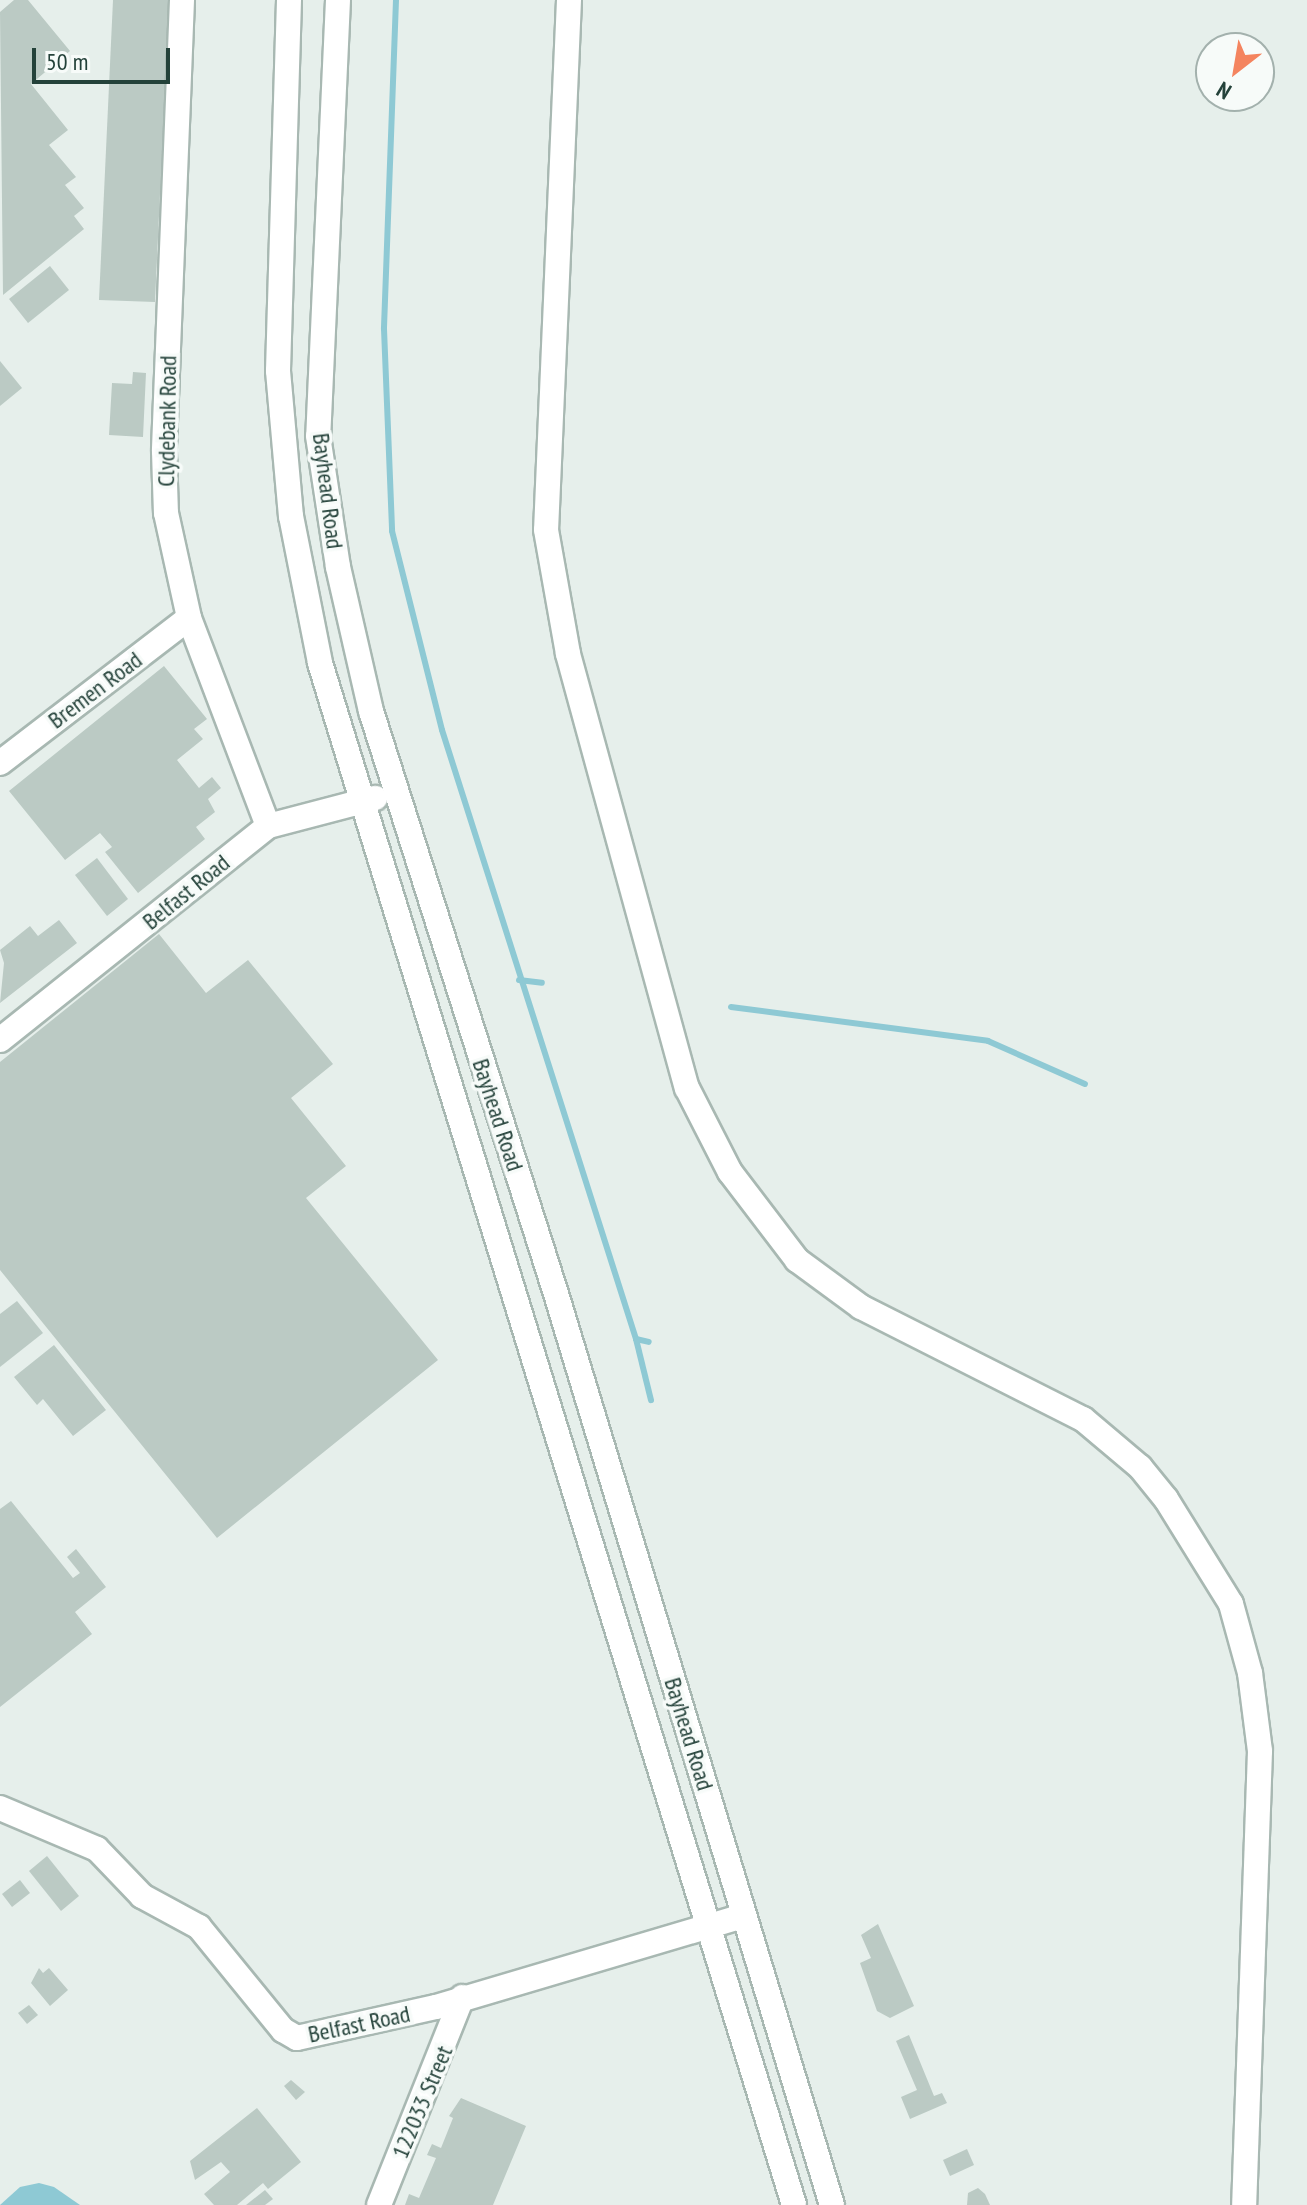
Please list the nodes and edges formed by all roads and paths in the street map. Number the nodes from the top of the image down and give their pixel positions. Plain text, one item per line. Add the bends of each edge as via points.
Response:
1 (182, 0) edge
2 (289, 0) edge
3 (338, 0) edge
4 (569, 0) edge
5 (189, 618) junction
6 (0, 763) edge
7 (396, 793) junction
8 (363, 801) junction
9 (268, 826) junction
10 (0, 1040) edge
11 (0, 1808) edge
12 (744, 1916) junction
13 (708, 1926) junction
14 (462, 1997) junction
15 (379, 2205) edge
16 (794, 2205) edge
17 (832, 2205) edge
18 (1244, 2205) edge

1 - 5 street, Clydebank Road via 164,451 166,513
2 - 8 street, Bayhead Road via 279,236 282,448 301,580 320,663
3 - 7 street, Bayhead Road via 318,436 338,567
4 - 18 street via 546,530 568,654 687,1088 730,1172 797,1260 861,1307 1083,1419 1140,1467 1166,1499 1231,1604 1250,1673 1260,1751
5 - 6 street, Bremen Road
5 - 9 street, Clydebank Road
7 - 8 street, Belfast Road
7 - 12 street, Bayhead Road via 557,1297
8 - 9 street, Belfast Road
8 - 13 street, Bayhead Road
9 - 10 street, Belfast Road
11 - 14 street, Belfast Road via 97,1849 142,1896 199,1927 283,2030 297,2038
12 - 13 street, Belfast Road
12 - 17 street, Bayhead Road
13 - 14 street, Belfast Road
13 - 16 street, Bayhead Road
14 - 15 street, 122033 Street

